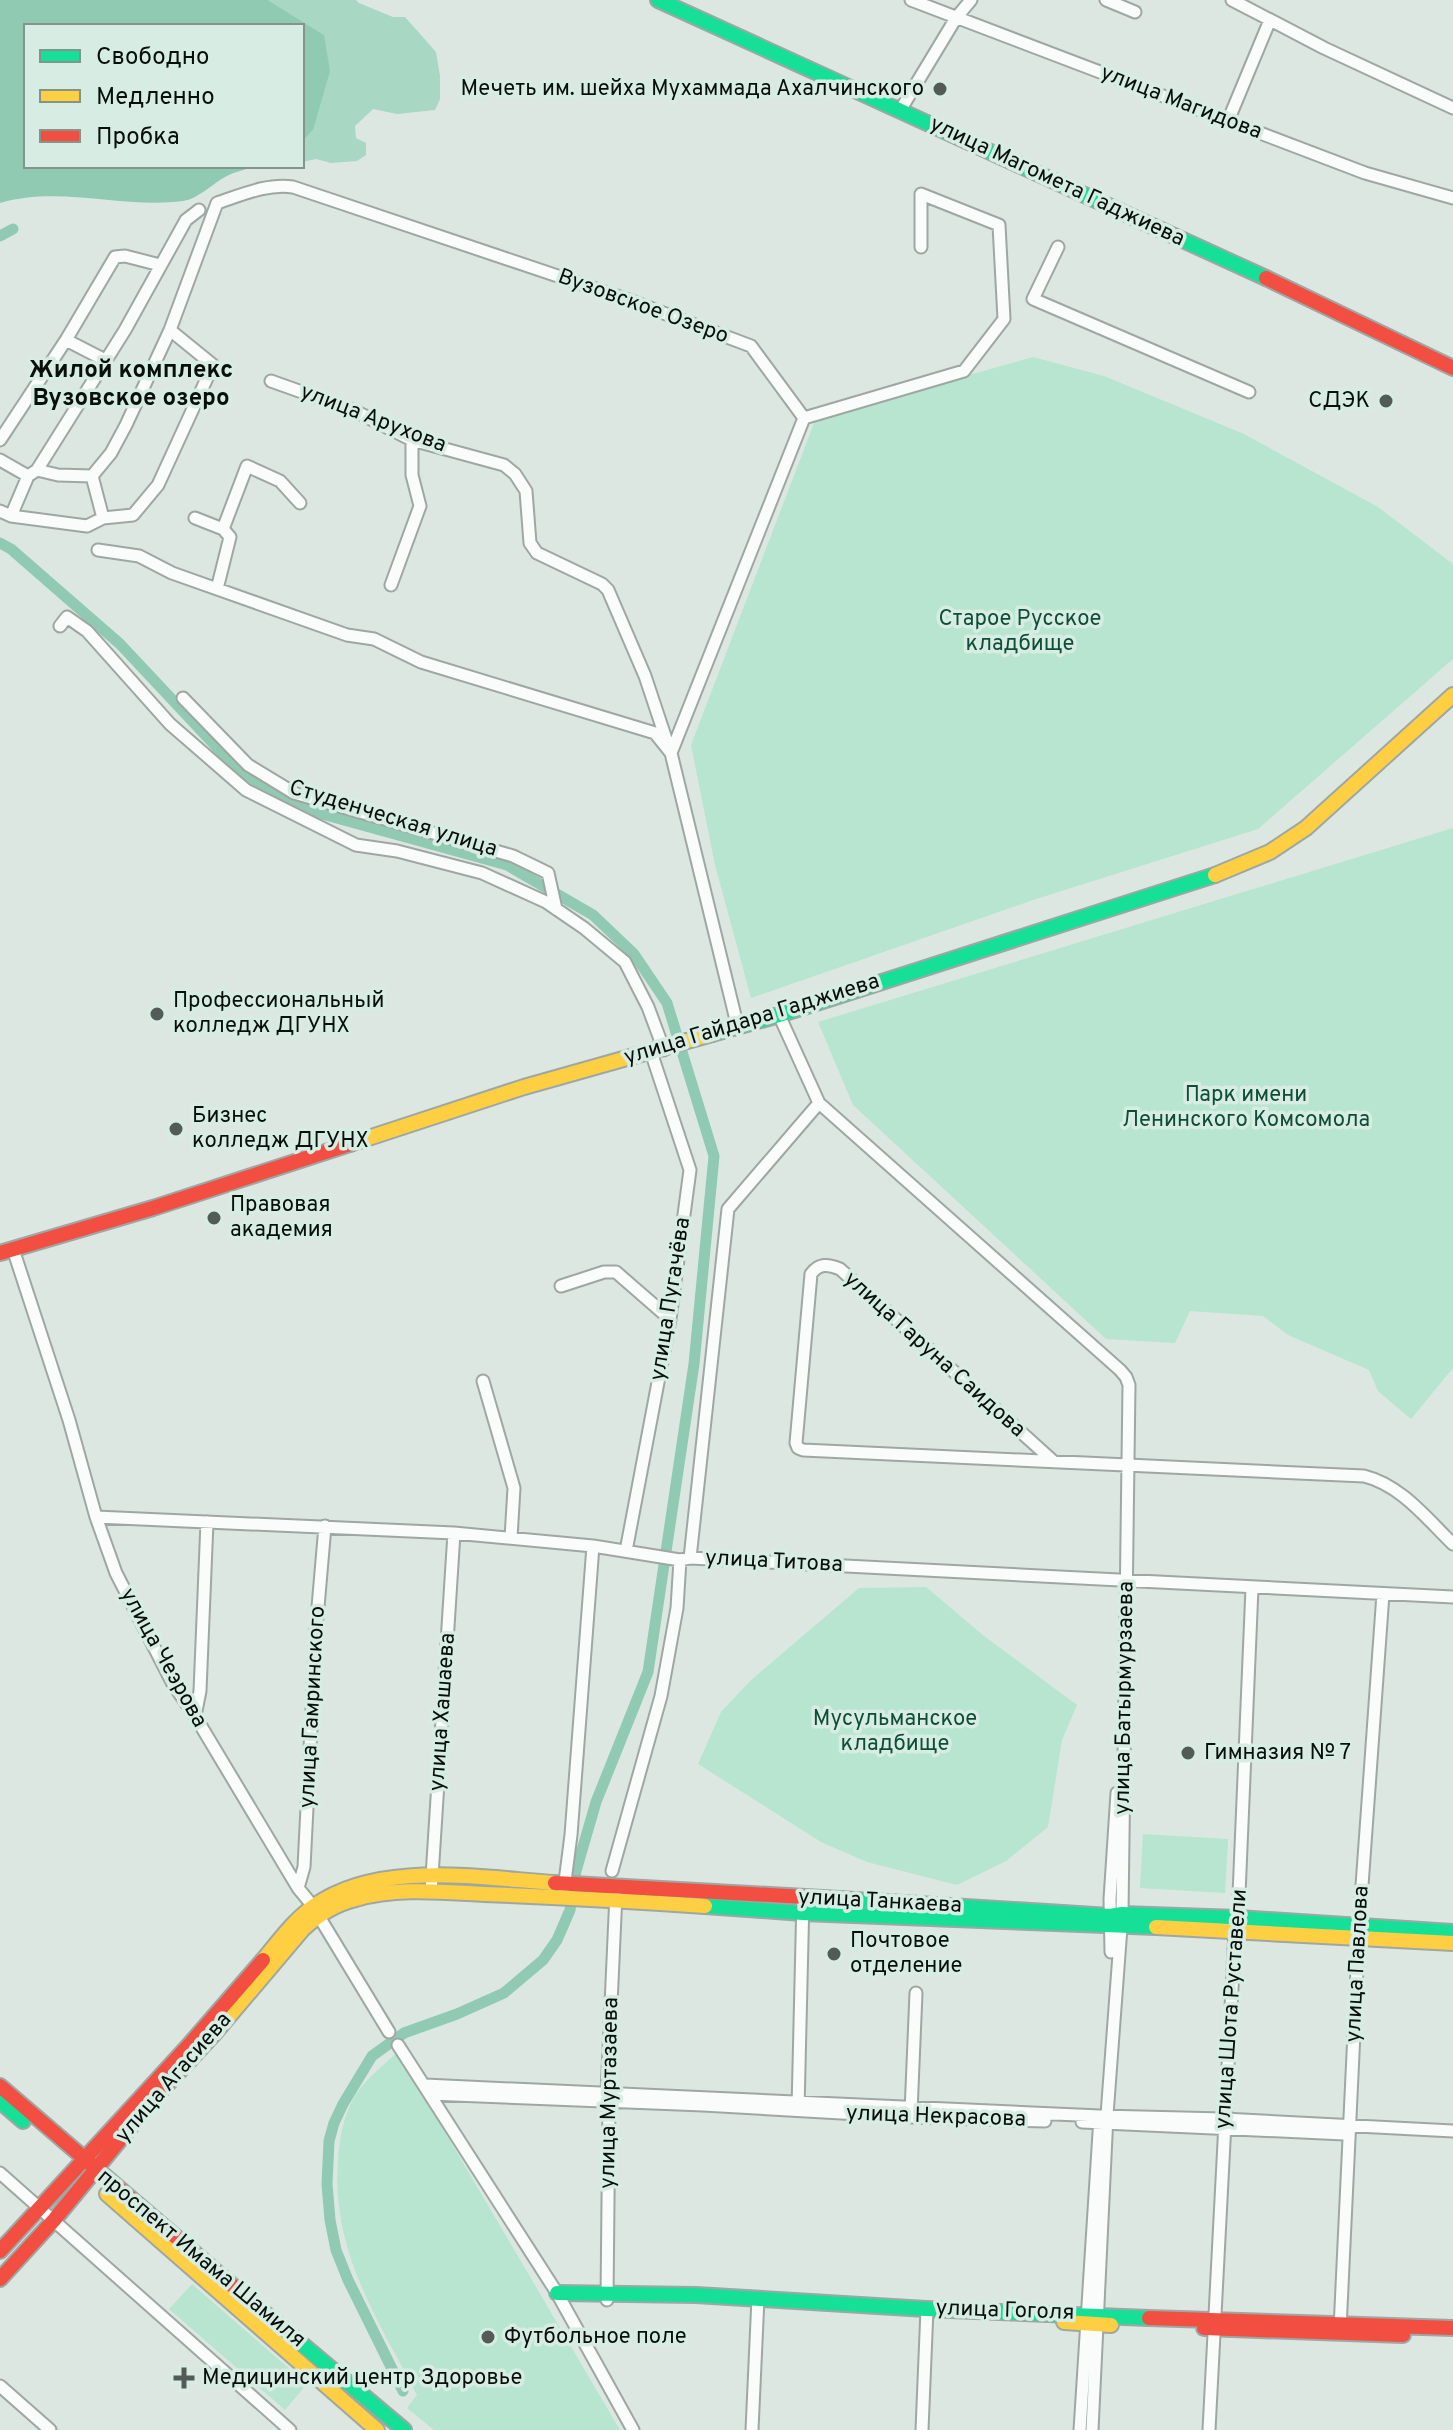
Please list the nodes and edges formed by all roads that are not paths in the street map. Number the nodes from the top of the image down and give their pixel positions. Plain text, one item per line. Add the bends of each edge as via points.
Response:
1 (658, 0) edge
2 (666, 0) edge
3 (911, 0) edge
4 (971, 0) edge
5 (1106, 0) edge
6 (1232, 0) edge
7 (1135, 12) dead end
8 (956, 18) junction
9 (1270, 20) junction
10 (902, 108) junction
11 (1453, 108) edge
12 (1228, 121) junction
13 (1453, 198) edge
14 (199, 210) dead end
15 (921, 247) dead end
16 (1058, 247) dead end
17 (160, 265) junction
18 (170, 330) junction
19 (66, 340) junction
20 (105, 360) junction
21 (1453, 367) edge
22 (271, 381) dead end
23 (1249, 392) dead end
24 (804, 418) junction
25 (0, 440) edge
26 (412, 440) junction
27 (0, 460) edge
28 (33, 473) junction
29 (92, 476) junction
30 (300, 503) dead end
31 (6, 513) edge
32 (103, 518) junction
33 (195, 518) dead end
34 (223, 529) junction
35 (98, 550) dead end
36 (391, 585) dead end
37 (217, 589) junction
38 (60, 626) dead end
39 (1453, 697) edge
40 (183, 698) dead end
41 (671, 753) junction
42 (556, 909) junction
43 (779, 1016) junction
44 (738, 1027) junction
45 (657, 1051) junction
46 (819, 1103) junction
47 (7, 1252) edge
48 (561, 1286) dead end
49 (670, 1319) junction
50 (483, 1381) dead end
51 (1053, 1461) junction
52 (1126, 1465) junction
53 (96, 1517) junction
54 (207, 1522) junction
55 (325, 1526) junction
56 (454, 1533) junction
57 (511, 1538) junction
58 (1453, 1544) edge
59 (593, 1546) junction
60 (626, 1551) junction
61 (685, 1559) junction
62 (1126, 1581) junction
63 (1252, 1588) junction
64 (1383, 1594) junction
65 (1453, 1597) edge
66 (195, 1716) junction
67 (432, 1876) junction
68 (615, 1886) junction
69 (298, 1888) junction
70 (565, 1888) junction
71 (431, 1892) junction
72 (803, 1905) junction
73 (315, 1910) junction
74 (1115, 1920) junction
75 (1237, 1925) junction
76 (1453, 1932) edge
77 (1359, 1934) junction
78 (1453, 1943) edge
79 (916, 1993) dead end
80 (389, 2032) dead end
81 (398, 2045) dead end
82 (0, 2086) edge
83 (428, 2089) junction
84 (608, 2097) junction
85 (0, 2101) edge
86 (797, 2107) junction
87 (911, 2112) junction
88 (1103, 2119) junction
89 (1224, 2123) junction
90 (1349, 2130) junction
91 (1453, 2131) edge
92 (1453, 2138) edge
93 (86, 2169) junction
94 (0, 2173) edge
95 (39, 2208) junction
96 (54, 2220) junction
97 (0, 2251) edge
98 (0, 2279) edge
99 (607, 2296) junction
100 (559, 2297) junction
101 (758, 2302) junction
102 (927, 2313) junction
103 (1092, 2320) junction
104 (1216, 2324) junction
105 (1340, 2328) junction
106 (1453, 2328) edge
107 (1453, 2336) edge
108 (0, 2386) edge
109 (50, 2430) edge
110 (290, 2430) edge
111 (377, 2430) edge
112 (404, 2430) edge
113 (633, 2430) edge
114 (752, 2430) edge
115 (922, 2430) edge
116 (1080, 2430) edge
117 (1092, 2430) edge
118 (1209, 2430) edge

1 - 10 main road, улица Магомета Гаджиева
2 - 10 main road, улица Магомета Гаджиева
3 - 8 street, улица Магидова
4 - 8 street
5 - 7 street
6 - 9 street
8 - 10 street
8 - 12 street, улица Магидова
9 - 11 street
9 - 12 street
10 - 21 main road, улица Магомета Гаджиева
12 - 13 street, улица Магидова via 1365,173
14 - 17 street via 186,220
15 - 24 street via 921,194 999,225 1004,319 964,371
16 - 23 street via 1033,299
17 - 19 street via 115,257
17 - 20 street
18 - 24 street, Вузовское Озеро via 217,203 279,185 626,299 751,346
18 - 29 street via 124,429
18 - 32 street via 213,365 158,485 133,515
19 - 20 street
19 - 25 street
20 - 28 street
22 - 26 street, улица Арухова via 355,411
24 - 41 street
26 - 36 street via 412,475 420,506
26 - 41 street, улица Арухова via 504,465 522,483 530,543 537,553 608,590
27 - 28 street
28 - 29 street
28 - 31 street
29 - 32 street
30 - 34 street via 280,481 247,466
31 - 32 street via 87,526
33 - 34 street
34 - 37 street via 230,537
35 - 37 street via 139,556
37 - 41 street via 347,635 374,639 421,662 655,733
38 - 42 street, улица Пугачёва via 67,617 87,631 170,724 246,790 356,845 482,873
39 - 43 main road, улица Гайдара Гаджиева via 1308,829 1267,857
40 - 42 street, Студенческая улица via 248,765 294,793 513,856 548,873
41 - 44 street, улица Арухова
42 - 45 street, улица Пугачёва via 625,962 648,1007
43 - 44 main road, улица Гайдара Гаджиева
43 - 46 street, улица Батырмурзаева
44 - 45 main road, улица Гайдара Гаджиева
45 - 47 main road, улица Гайдара Гаджиева
45 - 49 street, улица Пугачёва via 690,1170
46 - 52 street, улица Батырмурзаева via 1126,1377
46 - 61 street, улица Муртазаева via 728,1209
47 - 53 street, улица Чеэрова via 69,1420
48 - 49 street via 616,1272
49 - 60 street, улица Пугачёва
50 - 57 street via 514,1488
51 - 51 street, улица Гаруна Саидова via 798,1448 811,1274 823,1265 840,1269
51 - 52 street, улица Гаруна Саидова
52 - 58 street, улица Гаруна Саидова via 1379,1479
52 - 62 street, улица Батырмурзаева
53 - 54 street, улица Титова
53 - 66 street, улица Чеэрова via 116,1573
54 - 55 street, улица Титова
54 - 66 street
55 - 56 street, улица Титова
55 - 69 street, улица Гамринского via 304,1867
56 - 57 street, улица Титова
56 - 67 street, улица Хашаева
57 - 59 street, улица Титова
59 - 60 street, улица Титова
59 - 70 street
60 - 61 street, улица Титова
61 - 62 street, улица Титова
61 - 68 street, улица Муртазаева via 661,1696
62 - 63 street, улица Титова
62 - 74 street, улица Батырмурзаева
63 - 64 street, улица Титова
63 - 75 street, улица Шота Руставели
64 - 65 street, улица Титова
64 - 77 street, улица Павлова
66 - 69 street, улица Чеэрова
67 - 70 main road, улица Танкаева
67 - 71 street, улица Хашаева
67 - 73 main road, улица Танкаева via 354,1885
68 - 70 main road, улица Танкаева
68 - 72 main road, улица Танкаева
68 - 84 street, улица Муртазаева
69 - 73 street, улица Чеэрова
70 - 71 main road, улица Танкаева
71 - 73 main road, улица Танкаева via 357,1898
72 - 74 main road, улица Танкаева
72 - 86 street
73 - 80 street, улица Чеэрова
73 - 93 main road, улица Агасиева via 199,2051
74 - 75 main road, улица Танкаева
74 - 88 street, улица Батырмурзаева
75 - 77 main road, улица Танкаева
75 - 89 street, улица Шота Руставели
76 - 77 main road, улица Танкаева
77 - 78 main road, улица Танкаева
77 - 90 street, улица Павлова
79 - 87 street
81 - 83 street
82 - 93 main road, проспект Имама Шамиля
83 - 84 street, улица Некрасова
83 - 100 street
84 - 86 street, улица Некрасова
84 - 99 street, улица Муртазаева
85 - 93 main road, проспект Имама Шамиля
86 - 87 street, улица Некрасова
87 - 88 street, улица Некрасова
88 - 89 street, улица Некрасова
88 - 103 street, улица Батырмурзаева
89 - 90 street, улица Некрасова
89 - 104 street, улица Шота Руставели
90 - 91 street, улица Некрасова
90 - 92 street, улица Некрасова
90 - 105 street, улица Павлова
93 - 95 main road, улица Агасиева
93 - 96 main road, улица Агасиева
93 - 111 main road, проспект Имама Шамиля
93 - 112 main road, проспект Имама Шамиля
94 - 95 street
95 - 96 street
95 - 97 main road, улица Агасиева
96 - 98 main road, улица Агасиева
96 - 110 street
99 - 100 main road, улица Гоголя
99 - 101 main road, улица Гоголя
100 - 113 street
101 - 102 main road, улица Гоголя
101 - 114 street
102 - 103 main road, улица Гоголя
102 - 115 street
103 - 104 main road, улица Гоголя
103 - 116 street, улица Батырмурзаева
103 - 117 street, улица Батырмурзаева
104 - 105 main road, улица Гоголя
104 - 118 street, улица Шота Руставели
105 - 106 main road, улица Гоголя
105 - 107 main road, улица Гоголя
108 - 109 street

